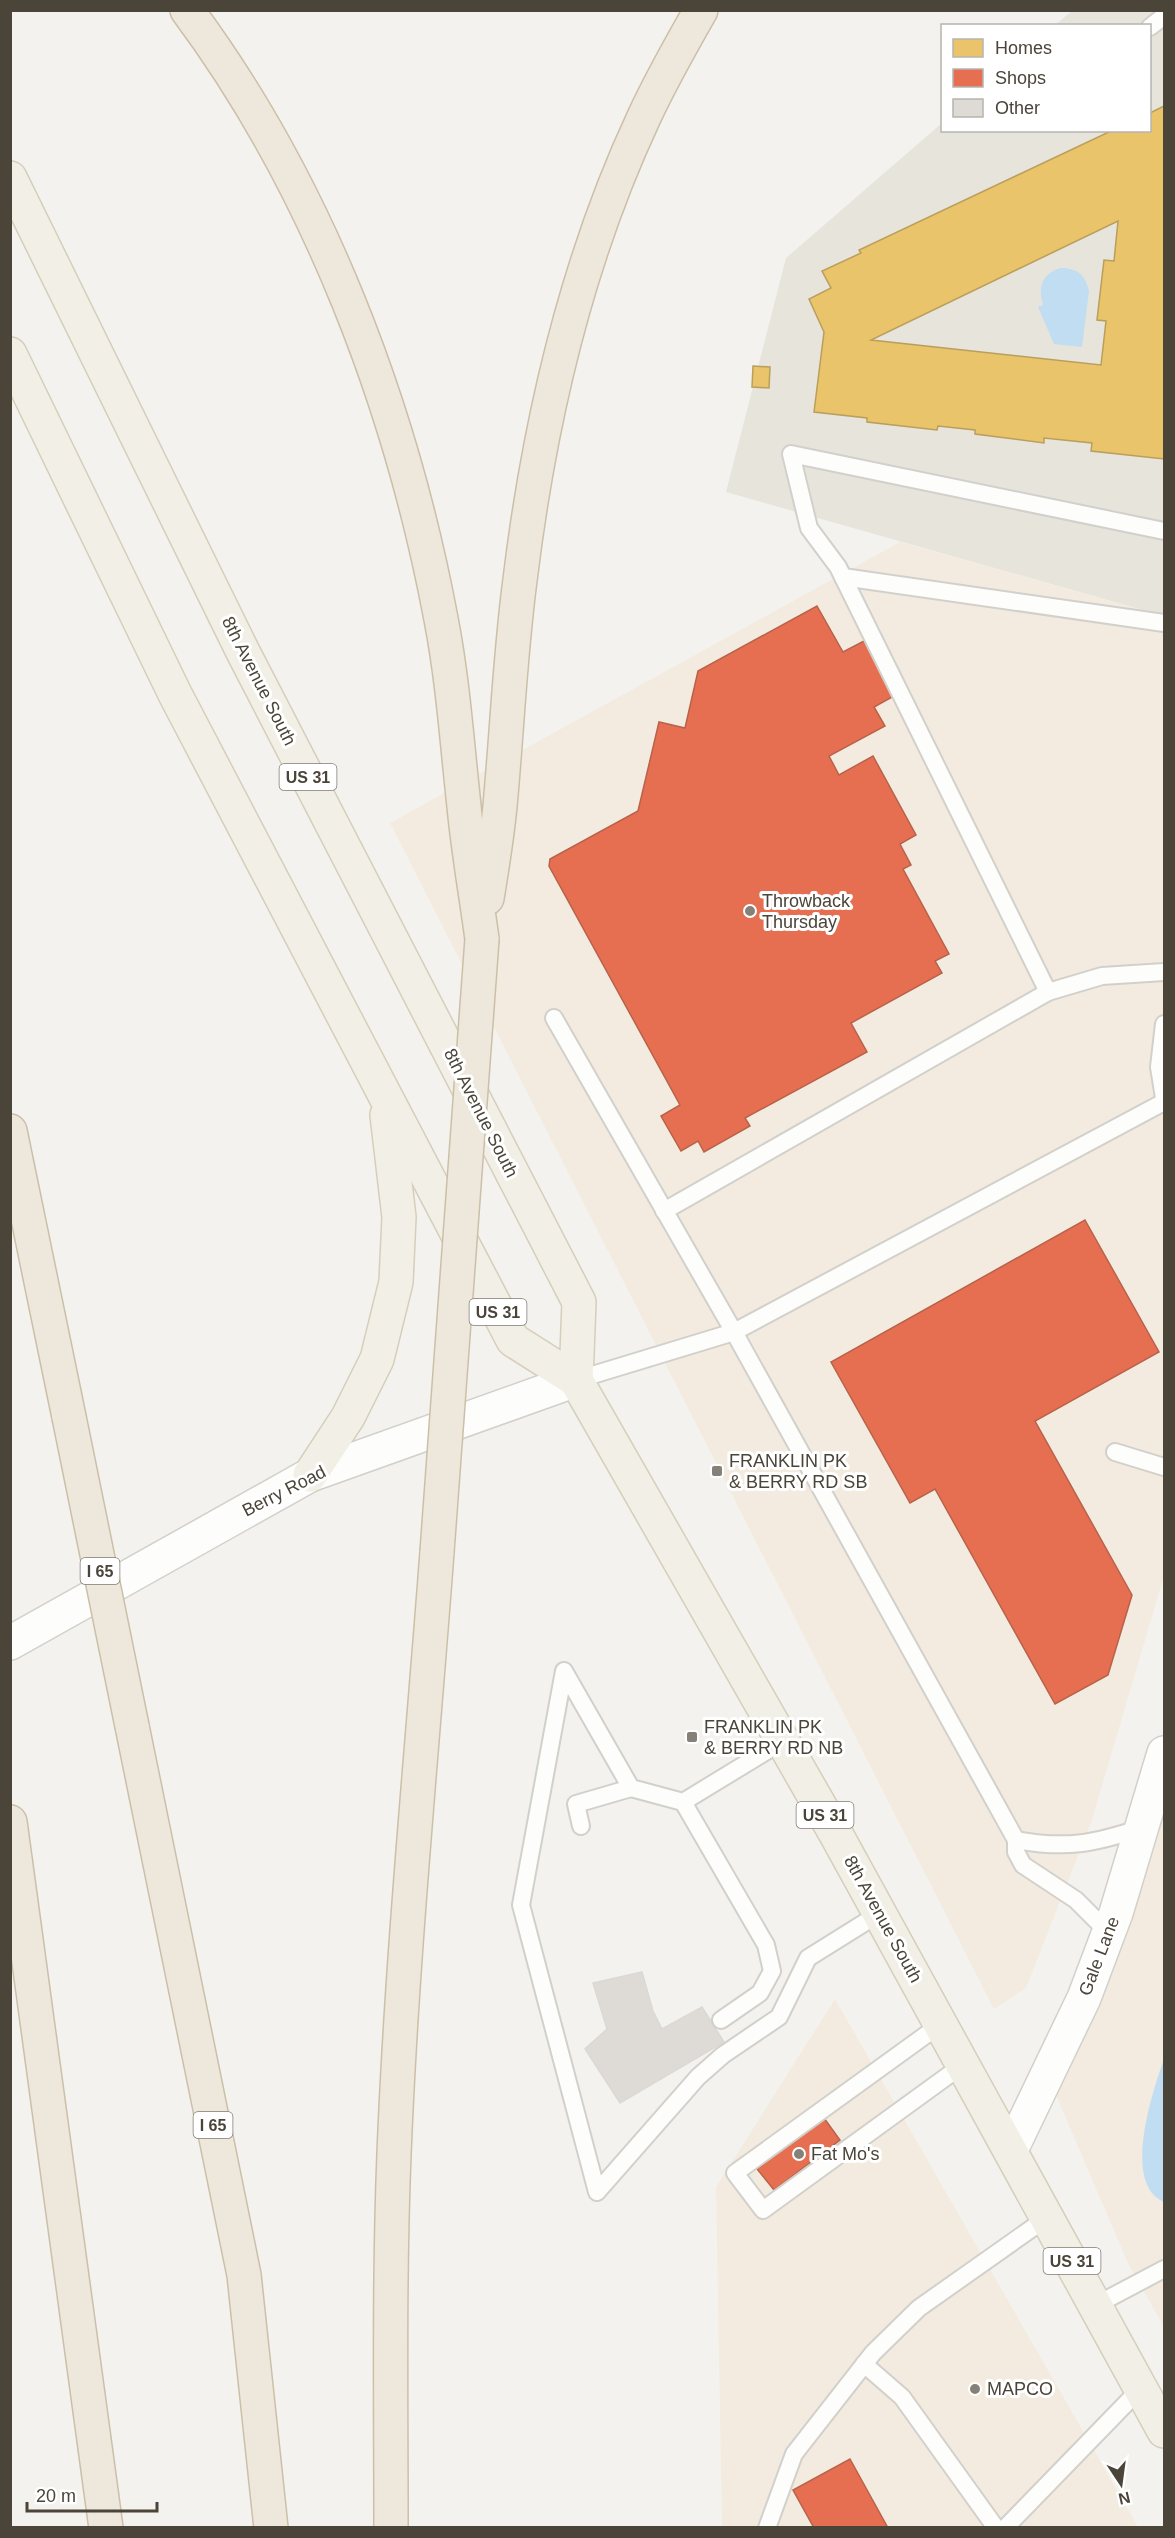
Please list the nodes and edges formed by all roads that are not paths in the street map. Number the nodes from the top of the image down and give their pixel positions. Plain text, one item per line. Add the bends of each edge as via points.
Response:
1 (187, 10) edge
2 (701, 10) edge
3 (1164, 16) edge
4 (1151, 26) edge
5 (10, 178) edge
6 (10, 354) edge
7 (1164, 531) edge
8 (843, 577) junction
9 (1164, 623) edge
10 (482, 939) junction
11 (1164, 972) edge
12 (1048, 992) junction
13 (554, 1018) dead end
14 (1164, 1024) edge
15 (385, 1095) junction
16 (1164, 1100) edge
17 (10, 1131) edge
18 (664, 1211) junction
19 (734, 1332) junction
20 (576, 1380) junction
21 (1115, 1452) dead end
22 (1164, 1467) edge
23 (310, 1475) junction
24 (10, 1642) edge
25 (783, 1741) junction
26 (1164, 1753) edge
27 (631, 1788) junction
28 (683, 1802) junction
29 (10, 1822) edge
30 (581, 1826) dead end
31 (1141, 1828) junction
32 (1016, 1840) junction
33 (880, 1913) junction
34 (1108, 1932) junction
35 (721, 2020) dead end
36 (941, 2024) junction
37 (964, 2064) junction
38 (1011, 2150) junction
39 (1048, 2217) junction
40 (1164, 2269) edge
41 (1096, 2305) junction
42 (864, 2364) junction
43 (1141, 2388) junction
44 (1164, 2431) edge
45 (106, 2528) edge
46 (271, 2528) edge
47 (391, 2528) edge
48 (767, 2528) edge
49 (996, 2528) edge
50 (1005, 2528) edge

1 - 10 highway via 230,72 297,190 353,314 395,432 441,619
2 - 10 highway via 644,118 620,177 576,301 554,387 540,447 520,580 500,808
3 - 4 lane
5 - 20 main road, 8th Avenue South / US 31 via 243,652 579,1302
6 - 15 main road, 8th Avenue South / US 31 via 175,694
7 - 8 lane via 791,454 809,528
8 - 9 lane
8 - 12 lane
10 - 47 highway, bridge via 394,2154
11 - 12 lane via 1102,976
12 - 18 lane
13 - 18 lane
14 - 16 lane via 1159,1067
15 - 20 main road, 8th Avenue South / US 31 via 513,1340
15 - 23 main road via 399,1217 396,1282 377,1359 348,1417
16 - 19 lane
17 - 46 highway, I 65, bridge via 244,2275
18 - 19 lane
19 - 20 lane
19 - 32 lane
20 - 23 street, Berry Road
20 - 25 main road, 8th Avenue South / US 31
21 - 22 lane
23 - 24 street, Berry Road
25 - 28 lane
25 - 33 main road, 8th Avenue South / US 31
26 - 31 street, Gale Lane
27 - 28 lane
27 - 30 lane via 576,1804
27 - 33 lane via 564,1671 521,1905 597,2192 698,2077 779,2017 808,1958
28 - 35 lane via 766,1945 772,1971 760,1994
29 - 45 highway
31 - 32 lane via 1078,1845
31 - 34 street, Gale Lane
32 - 34 lane via 1016,1852 1023,1865 1076,1900
33 - 36 main road, 8th Avenue South / US 31
34 - 38 street, Gale Lane via 1084,1998
36 - 37 main road, 8th Avenue South / US 31
36 - 37 lane via 735,2173 763,2210
37 - 38 main road, 8th Avenue South / US 31
38 - 39 main road, 8th Avenue South / US 31
39 - 41 main road, 8th Avenue South / US 31
39 - 42 lane via 919,2308
40 - 41 lane
41 - 43 main road, 8th Avenue South / US 31
42 - 48 lane via 794,2454
42 - 49 lane via 902,2397
43 - 44 main road, 8th Avenue South / US 31
43 - 50 lane

